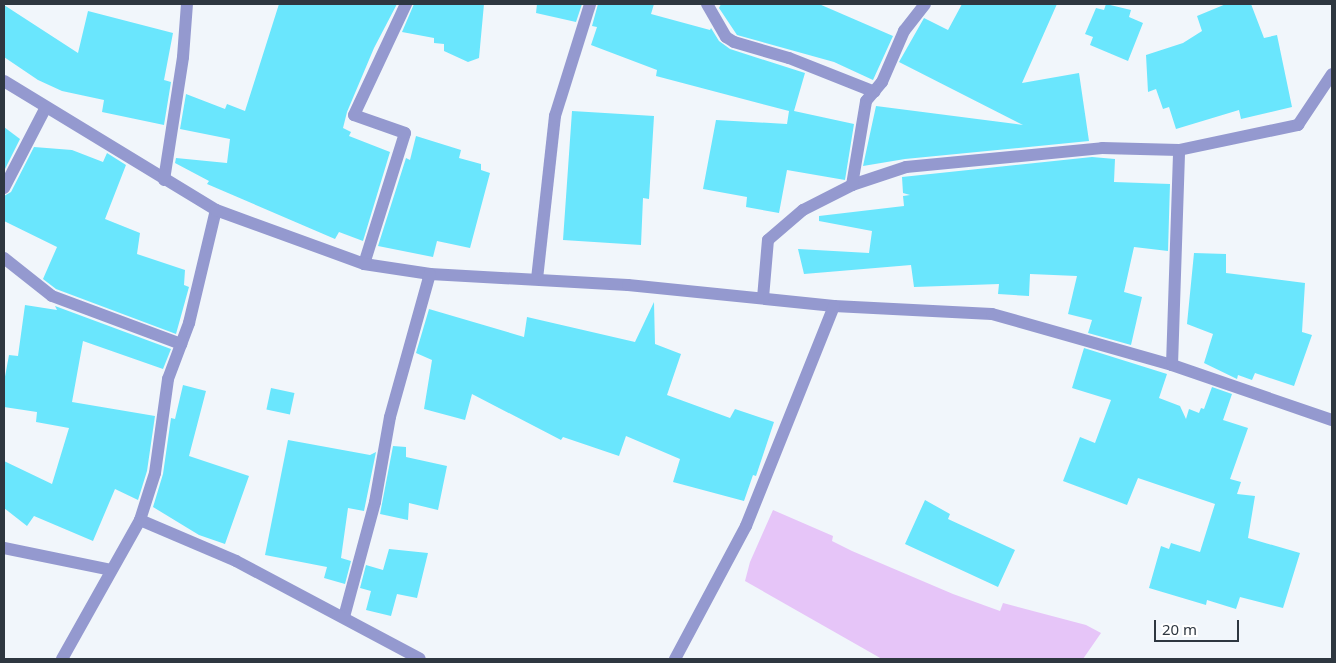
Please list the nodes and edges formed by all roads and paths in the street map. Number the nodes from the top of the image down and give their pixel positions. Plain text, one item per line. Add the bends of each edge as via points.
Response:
1 (187, 4) edge
2 (406, 4) edge
3 (590, 4) edge
4 (707, 4) edge
5 (925, 4) edge
6 (1332, 74) edge
7 (4, 81) edge
8 (875, 92) junction
9 (46, 107) junction
10 (1179, 150) junction
11 (164, 180) junction
12 (852, 185) junction
13 (4, 188) edge
14 (216, 210) junction
15 (4, 258) edge
16 (364, 264) junction
17 (430, 274) junction
18 (537, 279) junction
19 (763, 298) junction
20 (834, 306) junction
21 (181, 344) junction
22 (1172, 365) junction
23 (1332, 420) edge
24 (140, 520) junction
25 (4, 548) edge
26 (111, 570) junction
27 (344, 617) junction
28 (62, 659) edge
29 (420, 659) edge
30 (675, 659) edge

1 - 11 street via 183,57
2 - 16 street via 354,115 405,133
3 - 18 street via 555,116
4 - 8 street via 726,37 734,42 789,58
5 - 8 street via 904,31
6 - 10 street via 1298,125
7 - 9 street
8 - 12 street via 866,100
9 - 11 street
9 - 13 street
10 - 12 street via 1102,148 906,167
10 - 22 street
11 - 14 street
12 - 19 street via 803,210 768,240
14 - 16 street
14 - 21 street
15 - 21 street via 52,296
16 - 17 street
17 - 18 street
17 - 27 street via 390,418 375,502
18 - 19 street
19 - 20 street
20 - 22 street via 992,314
20 - 30 street via 746,526
21 - 24 street via 168,379 155,473
22 - 23 street
24 - 26 street
24 - 27 street via 236,561
25 - 26 street
26 - 28 street
27 - 29 street

